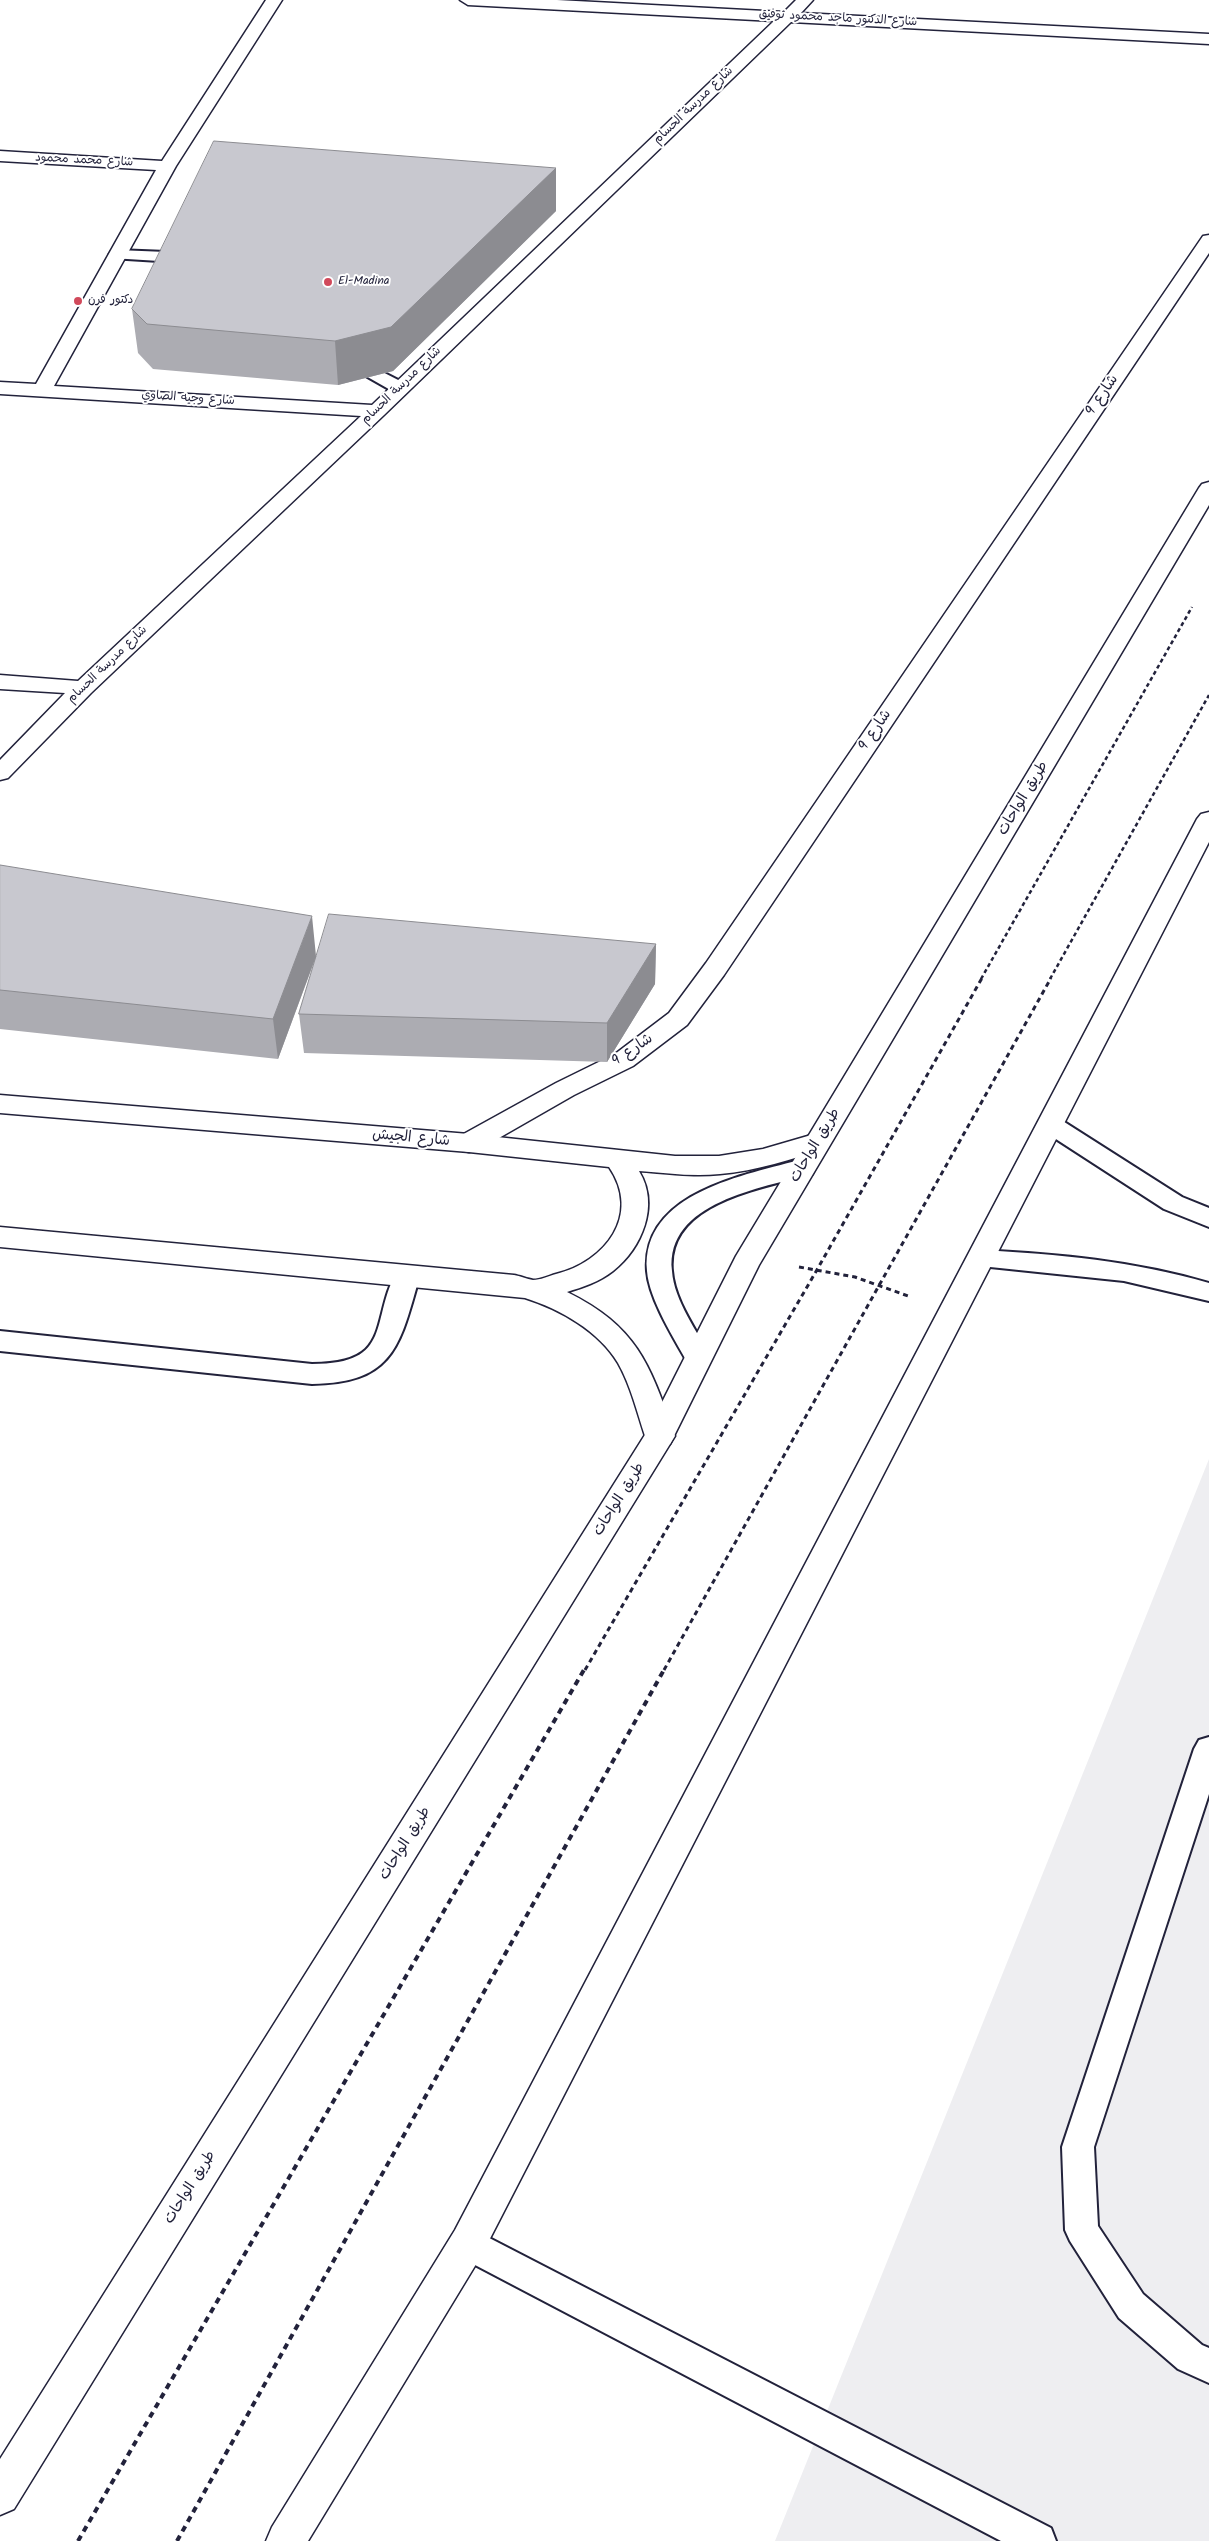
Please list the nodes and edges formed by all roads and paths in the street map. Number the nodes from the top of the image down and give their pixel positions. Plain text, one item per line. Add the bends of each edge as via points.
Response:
1 (274, 0) edge
2 (468, 0) edge
3 (805, 0) edge
4 (788, 16) junction
5 (1209, 39) edge
6 (0, 156) edge
7 (167, 166) junction
8 (1209, 240) edge
9 (200, 241) edge
10 (117, 255) junction
11 (380, 360) edge
12 (0, 388) edge
13 (400, 388) junction
14 (42, 390) junction
15 (377, 411) junction
16 (1209, 488) edge
17 (1194, 603) dead end
18 (0, 682) edge
19 (83, 688) junction
20 (1209, 695) edge
21 (0, 773) edge
22 (1209, 819) edge
23 (0, 1104) edge
24 (1050, 1124) junction
25 (818, 1142) junction
26 (469, 1143) junction
27 (619, 1161) junction
28 (804, 1168) junction
29 (1209, 1218) edge
30 (0, 1237) edge
31 (980, 1259) junction
32 (746, 1263) junction
33 (818, 1268) junction
34 (407, 1275) junction
35 (881, 1284) junction
36 (536, 1289) junction
37 (1209, 1292) edge
38 (951, 1314) junction
39 (0, 1341) edge
40 (698, 1358) junction
41 (660, 1436) junction
42 (1209, 1749) edge
43 (468, 2243) junction
44 (1209, 2366) edge
45 (0, 2495) edge
46 (78, 2541) edge
47 (177, 2541) edge
48 (286, 2541) edge
49 (1038, 2541) edge

1 - 7 main road
2 - 4 main road, شارع الدكتور ماجد محمود توفيق
3 - 4 main road, شارع مدرسة الحسام
4 - 5 main road, شارع الدكتور ماجد محمود توفيق
4 - 13 main road, شارع مدرسة الحسام
6 - 7 main road, شارع محمد محمود
7 - 10 main road
8 - 26 main road, شارع 9 via 678,1019 624,1060
9 - 10 lane via 189,266
10 - 14 main road
11 - 13 lane via 356,368
12 - 14 main road, شارع وجيه الصاوي
13 - 15 main road, شارع مدرسة الحسام
14 - 15 main road, شارع وجيه الصاوي
15 - 19 main road, شارع مدرسة الحسام
16 - 25 main road, طريق الواحات
17 - 33 path
18 - 19 main road
19 - 21 main road, شارع مدرسة الحسام
20 - 35 path
22 - 24 main road
23 - 26 main road, شارع الجيش
24 - 29 lane via 1172,1203
24 - 31 main road
25 - 27 main road, شارع الجيش via 763,1158 719,1165
25 - 28 main road, طريق الواحات
26 - 27 main road, شارع الجيش
27 - 36 main road via 631,1178 636,1198 636,1217 628,1236 613,1256 592,1271 565,1283
28 - 32 main road, طريق الواحات
28 - 40 lane via 704,1198 683,1212 667,1230 658,1250 659,1272
30 - 34 main road
31 - 37 lane via 1076,1264 1137,1274
31 - 38 main road
32 - 33 path
32 - 40 main road, طريق الواحات
33 - 35 path
33 - 46 path
34 - 36 main road
34 - 39 lane via 385,1346 376,1357 346,1373 312,1374
35 - 38 path
35 - 47 path
36 - 41 main road via 585,1314 620,1344 643,1386
38 - 43 main road
40 - 41 main road, طريق الواحات
41 - 45 main road, طريق الواحات
42 - 44 lane via 1078,2147 1082,2230 1131,2306 1190,2358
43 - 48 main road
43 - 49 lane

